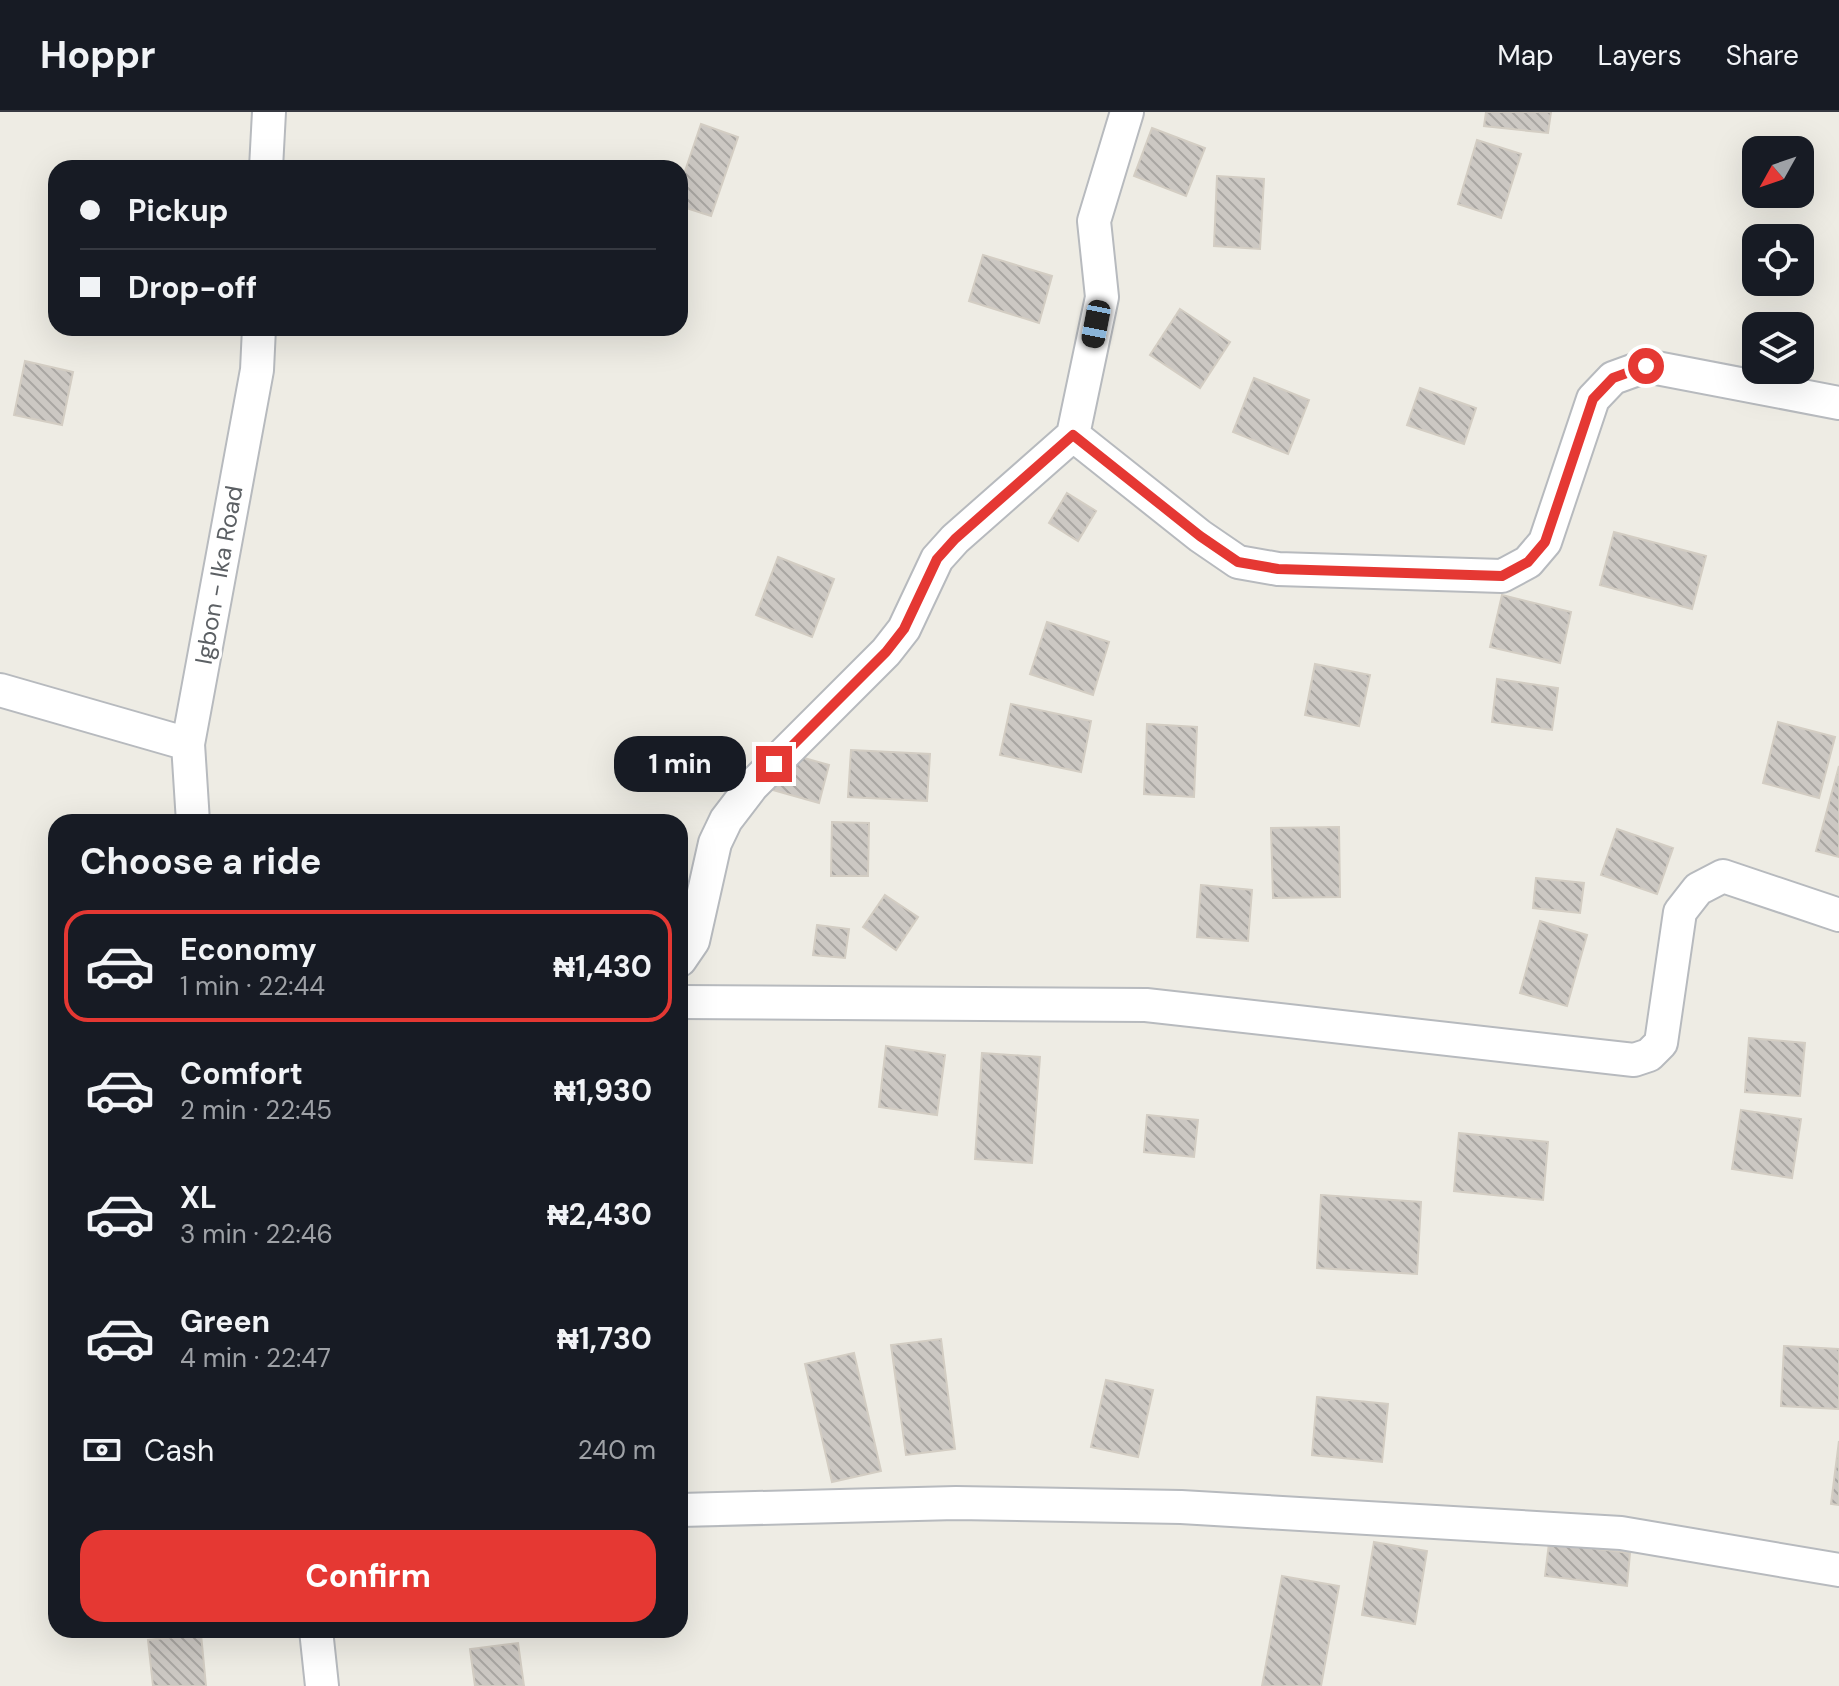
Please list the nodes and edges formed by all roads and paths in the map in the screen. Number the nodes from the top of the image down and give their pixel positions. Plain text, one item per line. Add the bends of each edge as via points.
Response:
1 (269, 112) edge
2 (1127, 112) edge
3 (266, 160) edge
4 (259, 336) edge
5 (1839, 403) edge
6 (1073, 435) junction
7 (0, 690) edge
8 (188, 744) junction
9 (192, 814) edge
10 (1839, 915) edge
11 (688, 948) edge
12 (688, 1002) edge
13 (688, 1510) edge
14 (1839, 1570) edge
15 (317, 1638) edge
16 (322, 1686) edge

1 - 3 street
2 - 6 street via 1094,221 1102,297
4 - 8 street, Igbon - Ika Road via 257,370
5 - 6 street via 1646,366 1613,378 1593,399 1545,542 1528,562 1502,576 1278,569 1238,562
6 - 11 street via 955,539 937,559 904,629 886,652 743,797 715,843
7 - 8 street
8 - 9 street, Igbon - Ika Road
10 - 12 street via 1723,876 1698,889 1680,912 1661,1043 1634,1060 1146,1005
13 - 14 street via 956,1503 1197,1508 1621,1533
15 - 16 street

